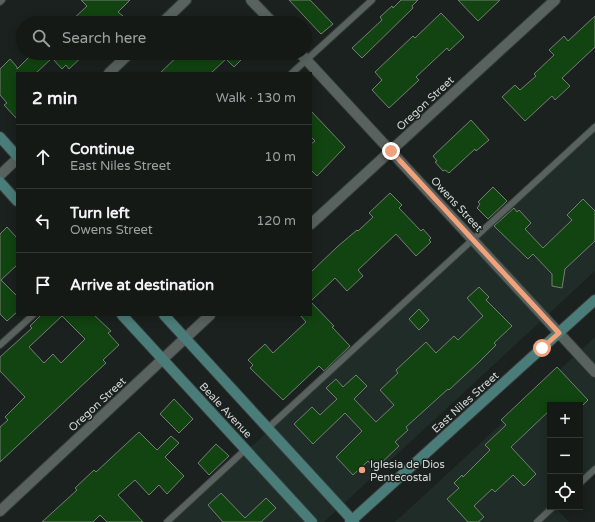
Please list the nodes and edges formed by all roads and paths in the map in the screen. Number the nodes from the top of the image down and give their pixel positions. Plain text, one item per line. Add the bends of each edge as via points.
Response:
1 (186, 0) edge
2 (251, 0) edge
3 (372, 0) edge
4 (555, 0) edge
5 (169, 16) edge
6 (266, 16) edge
7 (312, 49) edge
8 (123, 60) edge
9 (301, 60) edge
10 (308, 60) edge
11 (110, 72) edge
12 (293, 72) edge
13 (595, 127) edge
14 (0, 137) edge
15 (391, 151) junction
16 (16, 155) edge
17 (16, 160) edge
18 (0, 175) edge
19 (0, 182) edge
20 (16, 200) edge
21 (312, 223) edge
22 (473, 240) junction
23 (595, 300) edge
24 (32, 316) edge
25 (123, 316) edge
26 (165, 316) edge
27 (209, 316) edge
28 (559, 333) junction
29 (185, 338) junction
30 (1, 341) edge
31 (162, 359) junction
32 (595, 372) edge
33 (268, 428) junction
34 (246, 449) junction
35 (595, 469) edge
36 (583, 480) edge
37 (551, 510) edge
38 (0, 511) edge
39 (352, 521) edge
40 (167, 522) edge
41 (312, 522) edge
42 (537, 522) edge

1 - 5 street
2 - 6 street
3 - 7 lane
4 - 15 street, Oregon Street
8 - 11 street
9 - 12 lane
10 - 15 street, Owens Street
13 - 22 lane
14 - 16 main road
15 - 21 street, Oregon Street
15 - 22 street, Owens Street
17 - 18 street
19 - 20 main road
22 - 28 street, Owens Street
22 - 33 lane
23 - 28 main road, East Niles Street
24 - 30 lane
25 - 31 main road, Beale Avenue
26 - 29 main road, Beale Avenue
27 - 29 street, Oregon Street
28 - 32 street, Owens Street
28 - 39 main road, East Niles Street
29 - 31 street, Oregon Street
29 - 33 main road, Beale Avenue
31 - 34 main road, Beale Avenue
31 - 38 street, Oregon Street
33 - 39 main road, Beale Avenue
34 - 40 lane
34 - 41 main road, Beale Avenue
35 - 36 lane
37 - 42 lane

